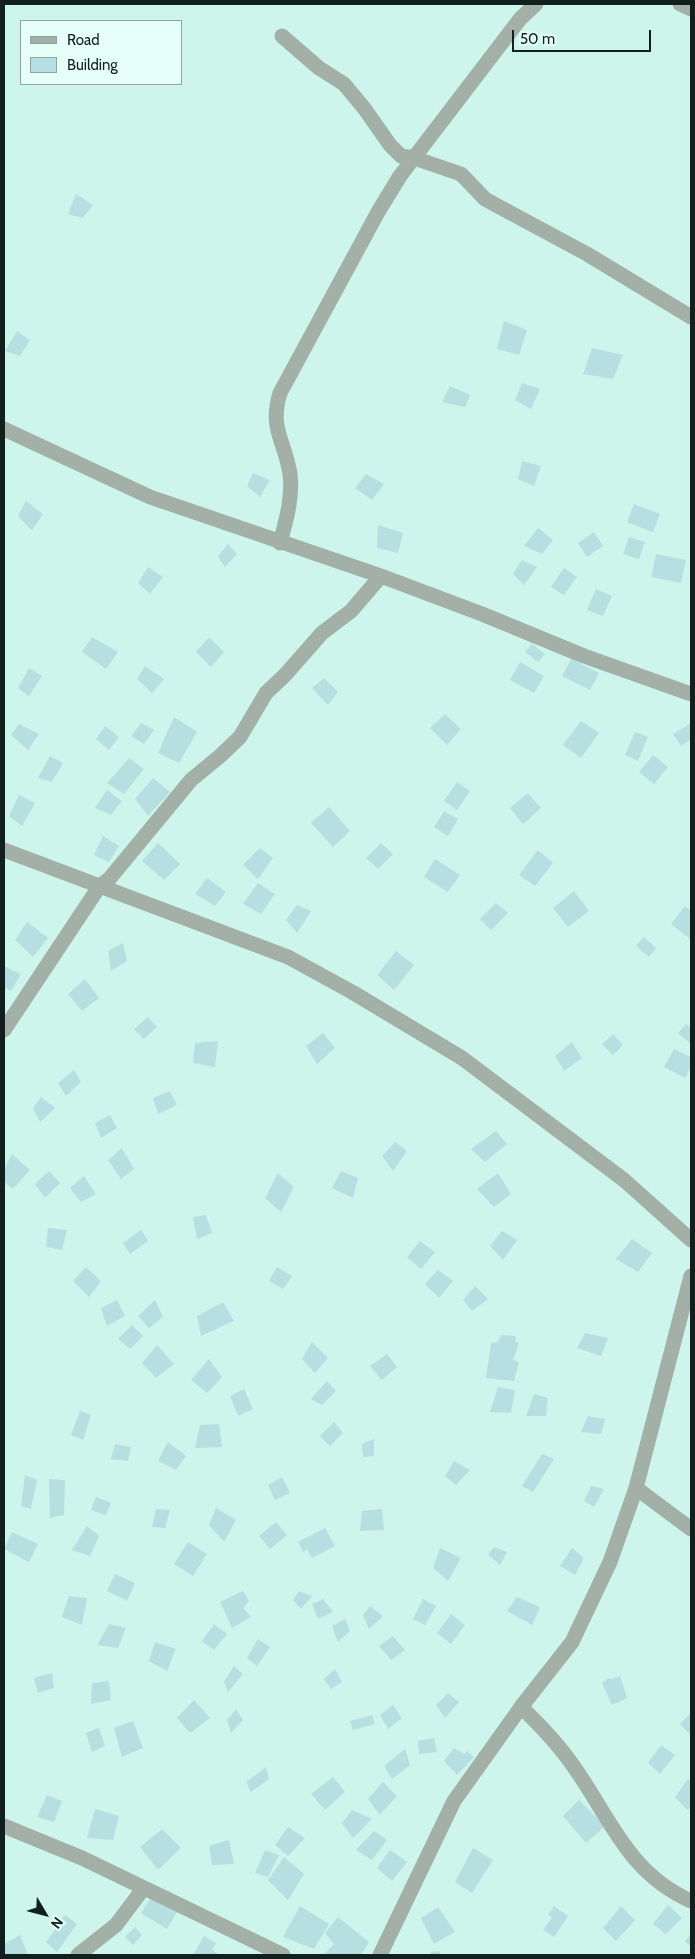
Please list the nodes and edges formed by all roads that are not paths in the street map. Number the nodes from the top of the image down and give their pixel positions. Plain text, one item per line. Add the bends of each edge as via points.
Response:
1 (536, 4) edge
2 (680, 4) edge
3 (691, 9) edge
4 (282, 36) dead end
5 (414, 158) junction
6 (691, 317) edge
7 (4, 428) edge
8 (280, 543) junction
9 (381, 576) junction
10 (691, 694) edge
11 (4, 850) edge
12 (99, 887) junction
13 (4, 1030) edge
14 (691, 1240) edge
15 (691, 1276) edge
16 (636, 1488) junction
17 (691, 1529) edge
18 (521, 1706) junction
19 (4, 1826) edge
20 (143, 1889) junction
21 (691, 1901) edge
22 (78, 1955) edge
23 (283, 1955) edge
24 (380, 1955) edge

1 - 5 street via 520,19
2 - 3 street
4 - 5 street via 319,68 344,84 396,152
5 - 6 street via 461,174 485,199
5 - 8 street via 378,212 280,392 275,421 290,475 291,493
7 - 8 street via 150,497
8 - 9 street
9 - 10 street via 584,656
9 - 12 street via 351,611 322,634 266,693 240,736 191,780
11 - 12 street
12 - 13 street
12 - 14 street via 288,957 352,992 462,1058 624,1180
15 - 16 street
16 - 17 street
16 - 18 street via 610,1562 572,1642
18 - 21 street via 542,1726 574,1768 626,1851 666,1886
18 - 24 street via 454,1801
19 - 20 street via 82,1858
20 - 22 street via 116,1925
20 - 23 street

